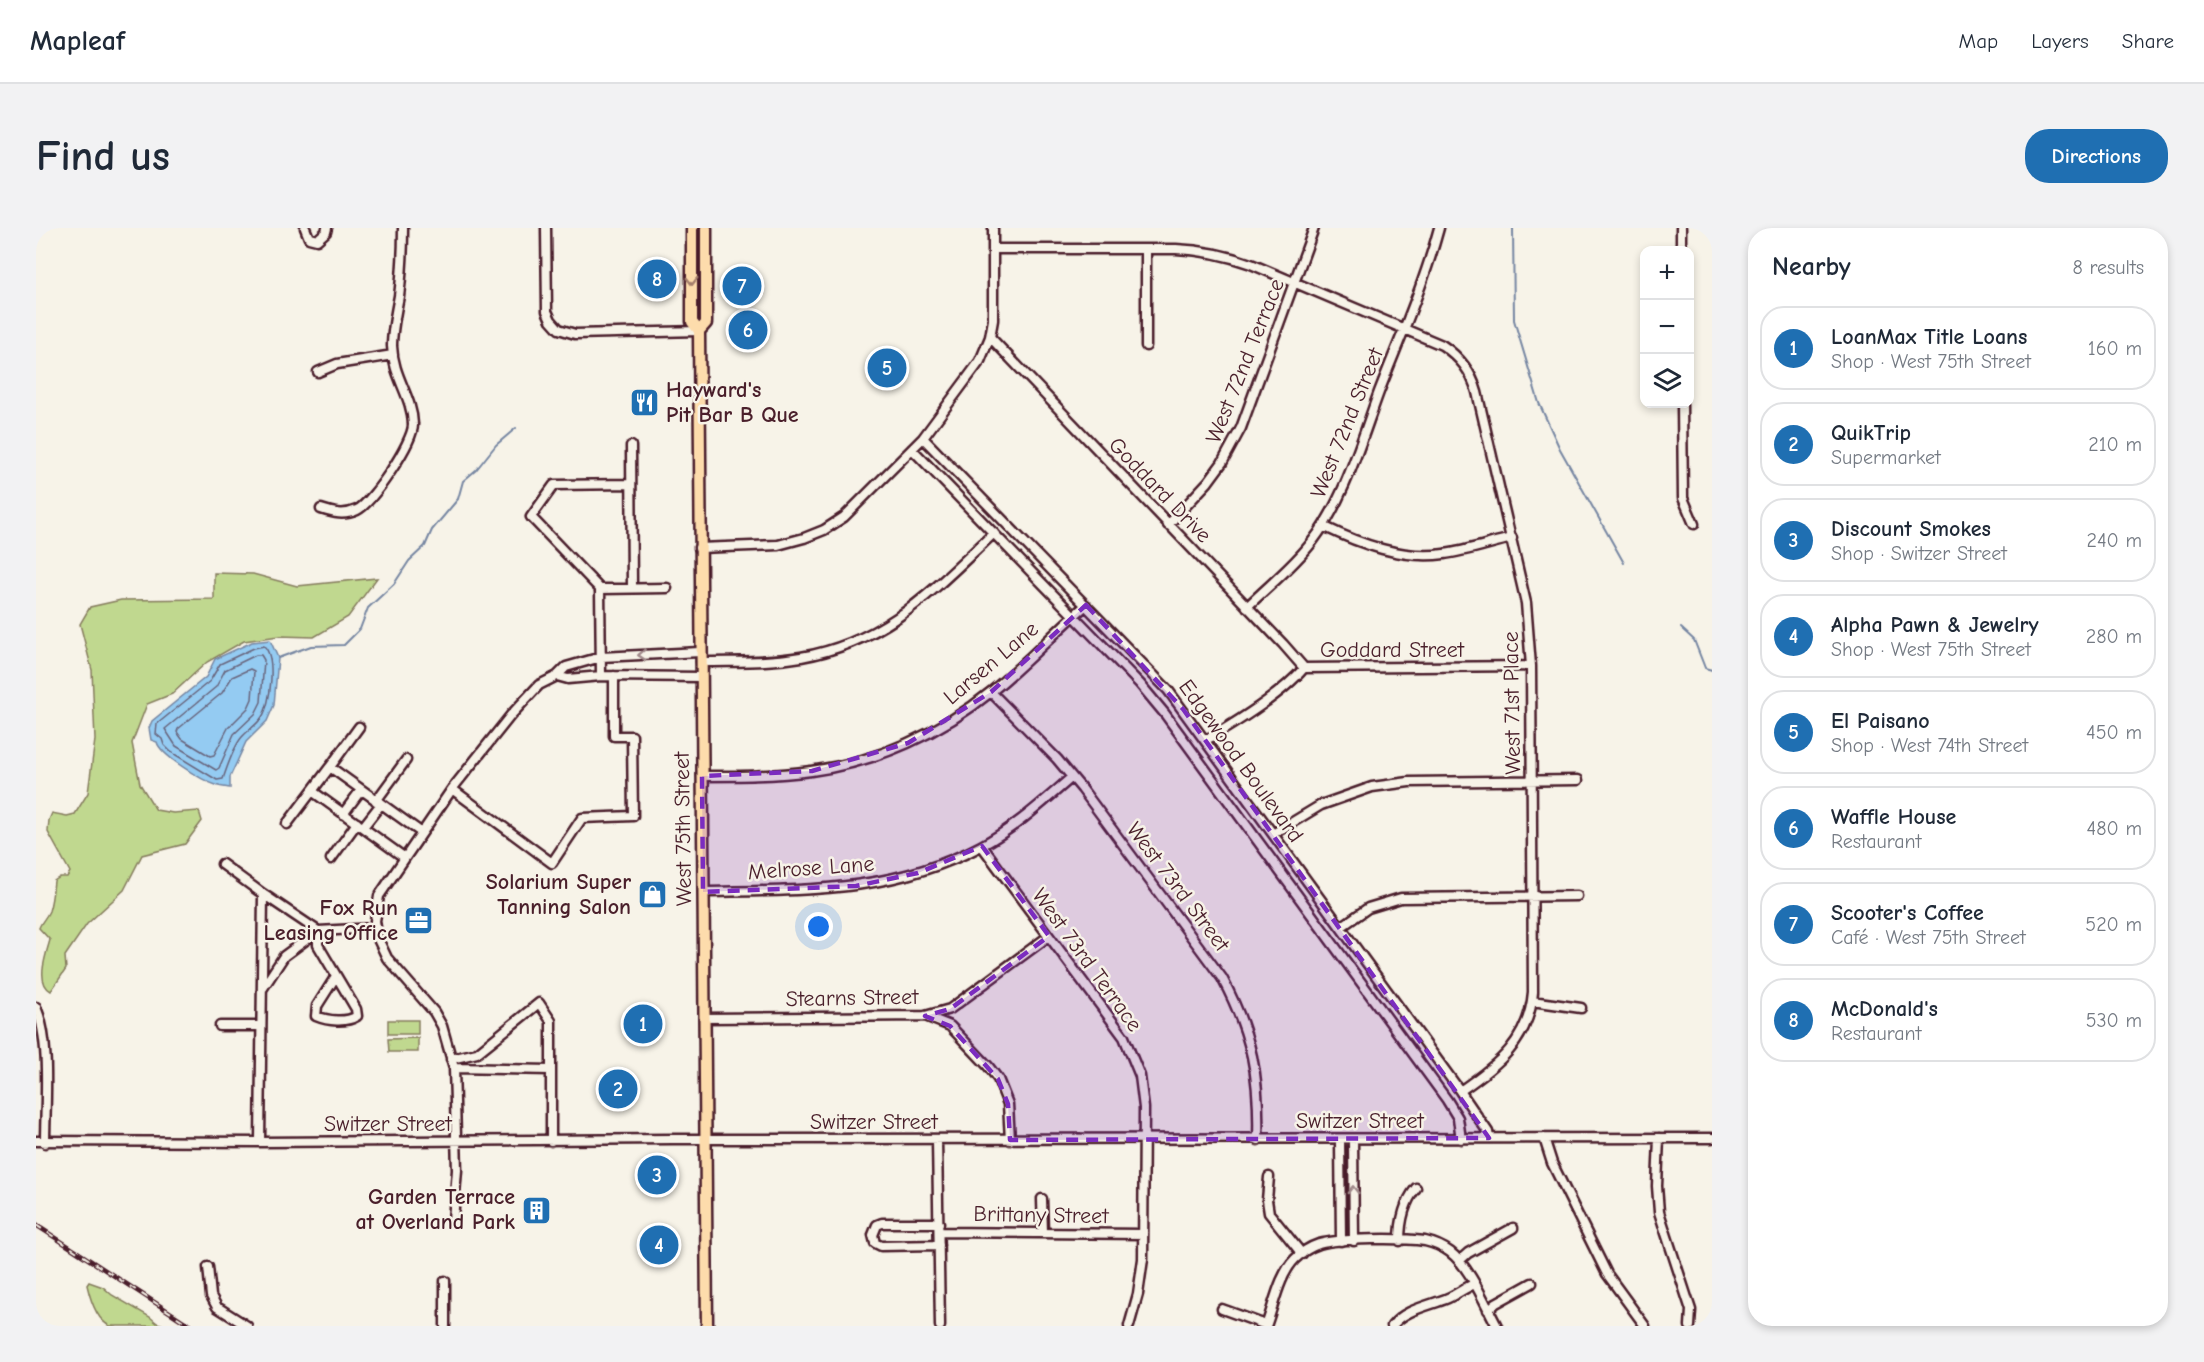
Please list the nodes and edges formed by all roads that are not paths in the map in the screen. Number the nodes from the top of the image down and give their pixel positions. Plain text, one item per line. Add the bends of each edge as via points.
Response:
1 (305, 228) edge
2 (327, 228) edge
3 (403, 228) edge
4 (546, 228) edge
5 (692, 228) edge
6 (706, 228) edge
7 (993, 228) edge
8 (1314, 228) edge
9 (1439, 228) edge
10 (1680, 228) edge
11 (1681, 246) edge
12 (993, 249) junction
13 (1146, 249) junction
14 (1295, 283) junction
15 (1404, 328) junction
16 (699, 331) junction
17 (990, 337) junction
18 (1146, 346) dead end
19 (393, 356) junction
20 (318, 372) dead end
21 (1682, 408) edge
22 (923, 438) junction
23 (631, 447) dead end
24 (912, 449) junction
25 (631, 484) junction
26 (321, 509) dead end
27 (1694, 524) dead end
28 (1168, 525) junction
29 (1323, 526) junction
30 (994, 533) junction
31 (1512, 538) junction
32 (699, 548) junction
33 (632, 588) junction
34 (667, 588) dead end
35 (600, 589) junction
36 (1086, 605) junction
37 (1247, 607) junction
38 (1074, 615) junction
39 (601, 657) junction
40 (701, 657) junction
41 (1531, 666) junction
42 (1304, 668) junction
43 (557, 676) junction
44 (601, 676) junction
45 (614, 676) junction
46 (701, 677) junction
47 (991, 692) junction
48 (360, 727) dead end
49 (1206, 740) junction
50 (406, 760) dead end
51 (330, 767) junction
52 (702, 776) junction
53 (1072, 777) junction
54 (1531, 780) junction
55 (1578, 780) dead end
56 (452, 789) junction
57 (361, 790) junction
58 (312, 791) junction
59 (378, 802) junction
60 (343, 814) junction
61 (287, 824) dead end
62 (360, 825) junction
63 (422, 833) junction
64 (1273, 834) junction
65 (982, 846) junction
66 (405, 858) junction
67 (331, 859) dead end
68 (222, 864) dead end
69 (703, 892) junction
70 (263, 894) junction
71 (1532, 895) junction
72 (1576, 896) dead end
73 (1341, 927) junction
74 (375, 928) junction
75 (318, 931) junction
76 (1049, 936) junction
77 (336, 976) junction
78 (262, 989) junction
79 (1532, 1001) junction
80 (36, 1007) edge
81 (1581, 1008) dead end
82 (925, 1016) junction
83 (704, 1018) junction
84 (220, 1026) dead end
85 (261, 1026) junction
86 (451, 1059) junction
87 (453, 1068) junction
88 (550, 1070) junction
89 (1460, 1091) junction
90 (1489, 1138) junction
91 (1544, 1138) junction
92 (1659, 1138) junction
93 (1712, 1138) edge
94 (1353, 1139) junction
95 (1461, 1139) junction
96 (705, 1140) junction
97 (937, 1140) junction
98 (1010, 1140) junction
99 (1144, 1140) junction
100 (1258, 1140) junction
101 (1340, 1140) junction
102 (455, 1141) junction
103 (551, 1141) junction
104 (41, 1142) edge
105 (260, 1142) junction
106 (1269, 1177) dead end
107 (1416, 1188) dead end
108 (1042, 1199) dead end
109 (453, 1220) dead end
110 (939, 1227) junction
111 (1513, 1228) dead end
112 (1043, 1233) junction
113 (1143, 1234) junction
114 (1341, 1241) junction
115 (1354, 1241) junction
116 (1400, 1241) junction
117 (939, 1245) junction
118 (1302, 1254) junction
119 (1459, 1261) junction
120 (208, 1267) dead end
121 (445, 1281) dead end
122 (1532, 1283) dead end
123 (1474, 1284) junction
124 (1222, 1309) dead end
125 (1488, 1310) junction
126 (247, 1326) edge
127 (445, 1326) edge
128 (707, 1326) edge
129 (940, 1326) edge
130 (1129, 1326) edge
131 (1266, 1326) edge
132 (1392, 1326) edge
133 (1497, 1326) edge
134 (1645, 1326) edge
135 (1690, 1326) edge

1 - 2 street via 309,238 317,240
3 - 19 street via 404,256
4 - 16 street via 547,311 559,328 588,334
5 -> 16 main road, West 75th Street via 692,322
6 - 16 main road, West 75th Street via 706,323
7 - 12 street
8 - 14 street, West 72nd Terrace
9 - 15 street, West 72nd Street
10 - 11 street
12 - 13 street, West 71st Place
12 - 17 street
13 - 14 street, West 71st Place via 1195,249 1222,254
13 - 18 street
14 - 15 street, West 71st Place
14 - 28 street, West 72nd Terrace via 1232,446 1208,482
15 - 29 street, West 72nd Street
15 - 31 street, West 71st Place via 1451,350 1470,374
16 - 32 main road, West 75th Street
17 - 22 street via 980,361
17 - 28 street, Goddard Drive
19 - 20 street via 337,364
19 - 26 street via 401,386 413,408 414,428 397,461 358,510 338,514
21 - 27 street via 1683,498
22 - 24 street
22 - 36 street, Edgewood Boulevard
23 - 25 street
24 - 30 street, Edgewood Boulevard
24 - 32 street via 844,517 824,530 778,545
25 - 33 street
25 - 35 street via 554,485 531,517
28 - 37 street, Goddard Drive
29 - 31 street via 1407,555 1451,553
29 - 37 street, West 72nd Street via 1301,555
30 - 38 street, Edgewood Boulevard
30 - 40 street via 920,603 861,639 800,657
31 - 41 street, West 71st Place via 1526,603
32 - 40 main road, West 75th Street
33 - 34 street
33 - 35 street
35 - 39 street
36 - 38 street, Larsen Lane
36 - 49 street, Edgewood Boulevard via 1168,690
37 - 42 street, Goddard Drive
38 - 47 street, Larsen Lane
38 - 95 street, Edgewood Boulevard via 1181,734 1447,1100 1458,1118
40 -> 39 street
39 - 43 street via 566,667
39 - 44 street
40 - 46 main road, West 75th Street
41 - 42 street, Goddard Street
41 - 54 street, West 71st Place
42 - 49 street, Goddard Street via 1277,693
43 - 44 street
43 - 56 street via 539,686 511,715
44 - 45 street
45 - 46 street
45 - 56 street via 614,736 632,736 633,816 582,818 552,863
46 - 52 main road, West 75th Street
47 - 52 street, Larsen Lane via 941,726 873,757 791,774
47 - 53 street, West 73rd Street
48 - 51 street
49 - 64 street, Edgewood Boulevard
50 - 59 street
51 - 57 street
51 - 58 street
52 - 69 main road, West 75th Street
53 - 65 street, Melrose Lane via 1036,809
53 - 100 street, West 73rd Street via 1206,954 1235,1002 1254,1060
54 - 55 street
54 - 64 street via 1408,782 1372,787 1321,805
54 - 71 street, West 71st Place
56 - 63 street
57 - 59 street
57 - 60 street
58 - 60 street
58 - 61 street
59 - 62 street
59 - 63 street
60 - 62 street
62 - 66 street
62 - 67 street
63 - 66 street
64 - 73 street, Edgewood Boulevard
65 - 69 street, Melrose Lane via 918,873 856,886
65 - 76 street, West 73rd Terrace
66 - 74 street via 379,896
68 - 70 street
69 - 83 main road, West 75th Street
70 - 75 street
70 - 78 street
71 - 72 street
71 - 73 street via 1401,898 1368,908
71 - 79 street, West 71st Place
73 - 89 street, Edgewood Boulevard
74 - 75 street
74 - 86 street via 387,958 434,1012
75 - 77 street via 318,945
75 - 78 street via 284,956
76 - 82 street, Stearns Street via 950,1009
76 - 99 street, West 73rd Terrace via 1130,1050 1142,1086
77 - 77 street via 356,1009 357,1016 352,1020 316,1016
78 - 85 street
79 - 81 street
79 - 89 street, West 71st Place via 1520,1035 1508,1053
80 - 104 street via 45,1055
82 - 83 street, Stearns Street
82 - 98 street via 950,1026 998,1079 1008,1104
83 - 96 main road, West 75th Street
84 - 85 street
85 - 105 street
86 - 87 street
86 - 88 street via 477,1053 539,1003 551,1020
87 - 88 street
87 - 102 street
88 - 103 street
89 - 90 street, Edgewood Boulevard
90 - 91 street, Switzer Street
90 - 95 street, Switzer Street
91 - 92 street, Switzer Street
91 - 134 street via 1552,1163 1607,1274
92 - 93 street, Switzer Street
92 - 135 street via 1657,1203 1690,1310
94 - 95 street, Switzer Street
94 - 101 street, Switzer Street
115 -> 94 street
96 - 97 street, Switzer Street
96 - 103 street, Switzer Street
96 - 128 main road, West 75th Street
97 - 98 street, Switzer Street
97 - 110 street
98 - 99 street, Switzer Street
99 - 100 street, Switzer Street
99 - 113 street, West 73rd Terrace
100 - 101 street, Switzer Street
101 - 114 street
102 - 103 street, Switzer Street
102 - 105 street, Switzer Street
102 - 109 street
104 - 105 street, Switzer Street
106 - 118 street via 1269,1213
107 - 116 street via 1401,1218
108 - 112 street
110 - 112 street, Brittany Street
110 - 117 street
110 - 117 street, Brittany Street via 882,1223 873,1235 875,1243 881,1246
111 - 119 street
112 - 113 street, Brittany Street
113 - 130 street, West 73rd Terrace via 1138,1294
114 - 115 street
114 - 118 street via 1319,1244
115 - 116 street
116 - 119 street via 1432,1243 1451,1252
117 - 129 street
118 - 131 street via 1287,1270
119 - 123 street
120 - 126 street via 211,1296 217,1307
121 - 127 street
122 - 125 street
123 - 125 street
123 - 132 street via 1407,1313
124 - 131 street
125 - 133 street

